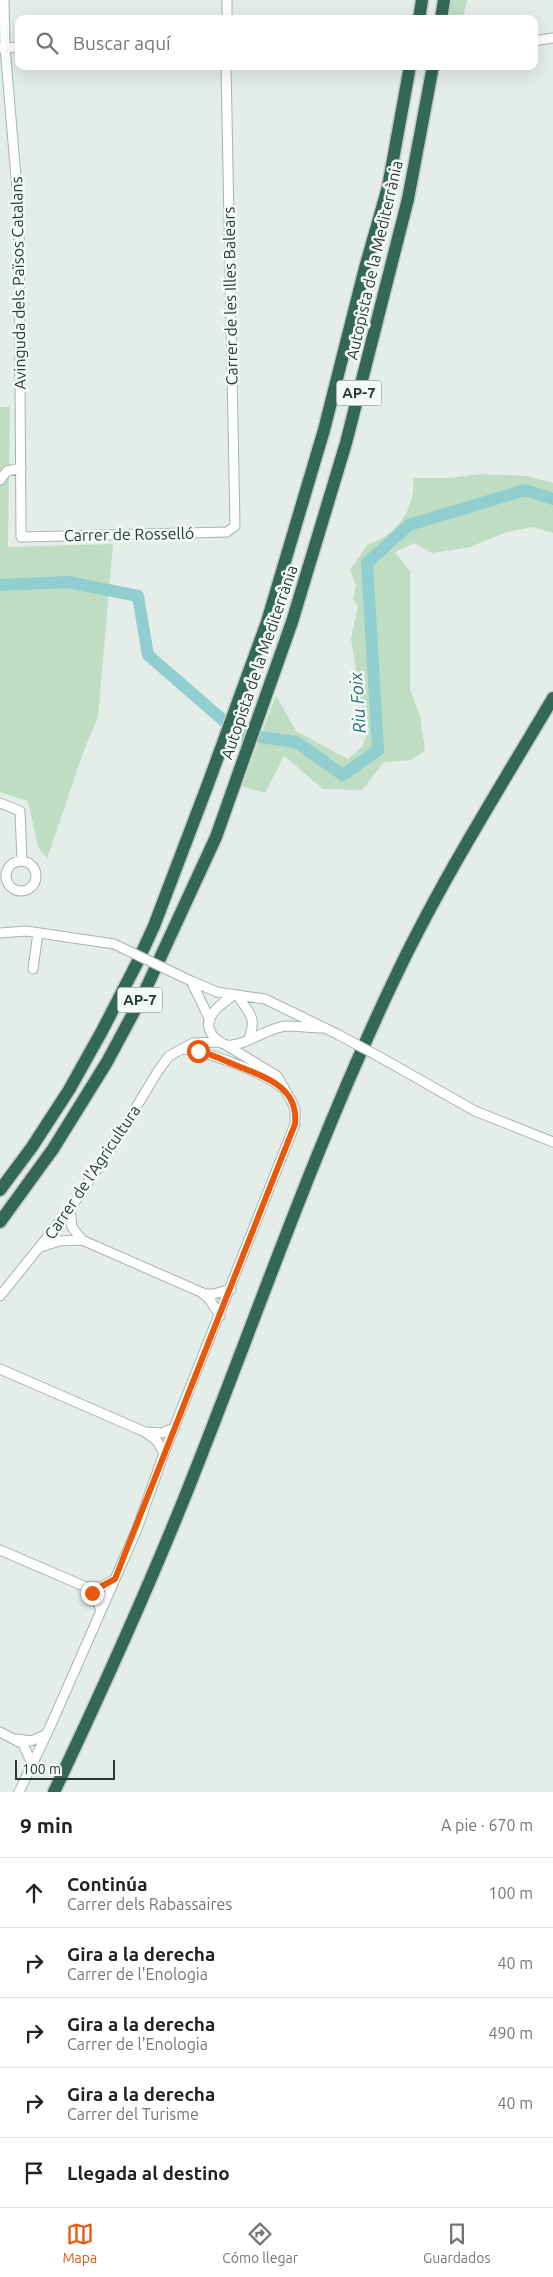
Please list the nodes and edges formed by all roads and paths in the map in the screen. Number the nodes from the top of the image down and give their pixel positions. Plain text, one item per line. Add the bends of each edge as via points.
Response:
1 (4, 0) edge
2 (227, 0) edge
3 (422, 0) edge
4 (444, 0) edge
5 (227, 15) edge
6 (420, 15) edge
7 (442, 15) edge
8 (553, 38) edge
9 (538, 41) edge
10 (538, 41) edge
11 (553, 43) edge
12 (15, 47) edge
13 (2, 48) edge
14 (226, 70) edge
15 (409, 70) edge
16 (432, 70) edge
17 (21, 468) junction
18 (0, 480) edge
19 (235, 526) joint
20 (21, 537) joint
21 (553, 698) edge
22 (0, 803) edge
23 (22, 862) junction
24 (4, 870) edge
25 (0, 933) edge
26 (38, 933) junction
27 (33, 969) dead end
28 (191, 981) junction
29 (236, 995) junction
30 (210, 1018) junction
31 (325, 1028) junction
32 (249, 1038) junction
33 (223, 1044) junction
34 (182, 1050) junction
35 (284, 1090) junction
36 (553, 1142) edge
37 (0, 1190) edge
38 (70, 1209) junction
39 (0, 1222) edge
40 (82, 1240) junction
41 (40, 1248) junction
42 (231, 1289) junction
43 (203, 1294) junction
44 (0, 1296) edge
45 (220, 1316) junction
46 (0, 1368) edge
47 (175, 1427) junction
48 (145, 1432) junction
49 (164, 1453) junction
50 (0, 1550) edge
51 (115, 1579) junction
52 (86, 1588) junction
53 (101, 1610) junction
54 (0, 1732) edge
55 (46, 1734) junction
56 (17, 1739) junction
57 (32, 1764) junction
58 (19, 1792) edge
59 (54, 1792) edge

1 - 13 street, Avinguda dels Països Catalans
2 - 5 street
3 - 6 highway
4 - 7 highway
8 - 9 street
10 - 11 street
12 - 13 street
13 - 17 street, Avinguda dels Països Catalans via 18,213
14 - 19 street, Carrer de les Illes Balears
15 - 37 highway, Autopista de la Mediterrània / AP-7 via 388,187 324,430 268,622 154,926 118,1002 65,1097
16 - 39 highway, Autopista de la Mediterrània / AP-7 via 408,199 346,443 292,622 216,837 124,1032 72,1122
17 - 18 street via 7,471
17 - 20 street, Avinguda dels Països Catalans
19 - 20 street, Carrer de Rosselló via 227,532
21 - 59 highway via 426,918 378,1016 321,1147 183,1500
22 - 23 street via 20,811
23 - 24 street
23 - 24 street via 29,863 36,874 36,880 28,890 12,888
25 - 26 street
26 - 27 street
26 - 28 street, bridge via 114,944
28 - 29 street
28 - 30 street
29 - 30 street via 213,1010
29 - 31 street via 265,999
29 - 32 street via 252,1013 253,1029
30 - 33 street via 211,1033
31 - 32 street via 286,1026
31 - 36 street, bridge via 475,1111
32 - 33 street via 236,1045
33 - 34 street, Carrer de l'Agricultura via 193,1042
33 - 35 street via 277,1076
34 - 35 street via 206,1053 270,1079
34 - 38 street, Carrer de l'Agricultura via 169,1056 158,1071
35 - 42 street via 295,1110 295,1124
38 - 40 street via 72,1227
38 - 41 street, Carrer de l'Agricultura
40 - 41 street via 59,1241
40 - 43 street
41 - 44 street, Carrer de l'Agricultura
42 - 43 street
42 - 45 street
43 - 45 street
45 - 47 street
46 - 48 street
47 - 48 street via 162,1433
47 - 49 street
48 - 49 street via 157,1441
49 - 51 street
50 - 52 street
51 - 52 street via 100,1587
51 - 53 street
52 - 53 street via 96,1597
53 - 55 street
54 - 56 street
55 - 56 street via 31,1741
55 - 57 street
56 - 57 street via 28,1751
57 - 58 street

